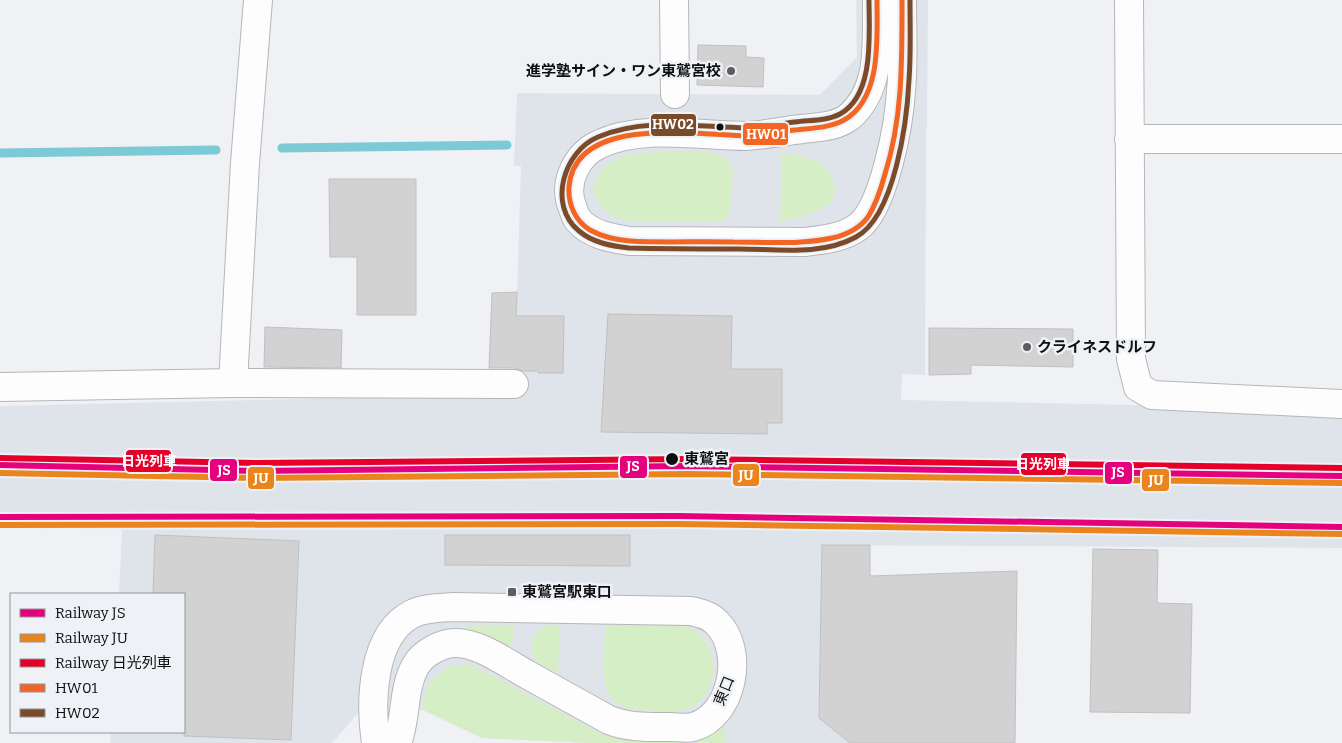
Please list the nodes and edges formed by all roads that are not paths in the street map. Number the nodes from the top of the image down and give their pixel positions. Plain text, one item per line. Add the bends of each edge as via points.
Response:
1 (258, 0) edge
2 (674, 0) edge
3 (877, 0) edge
4 (902, 0) edge
5 (1129, 0) edge
6 (675, 94) dead end
7 (1342, 139) edge
8 (1129, 140) junction
9 (233, 383) junction
10 (514, 384) dead end
11 (0, 387) edge
12 (1342, 404) edge
13 (376, 743) edge
14 (397, 743) edge

1 - 9 street
2 - 6 street
3 - 4 street via 873,81 860,106 848,118 829,126 748,136 653,133 623,136 600,144 583,154 574,167 570,201 577,219 607,237 629,241 804,242 828,239 859,227 876,201 896,126 901,91
5 - 8 street
7 - 8 street
8 - 12 street via 1131,358 1138,387 1152,395
9 - 10 street
9 - 11 street
13 - 14 street, 東口 via 373,713 382,650 392,630 412,614 453,607 690,610 717,623 730,646 732,674 724,699 707,719 693,727 682,728 621,725 479,648 454,643 438,647 416,664

